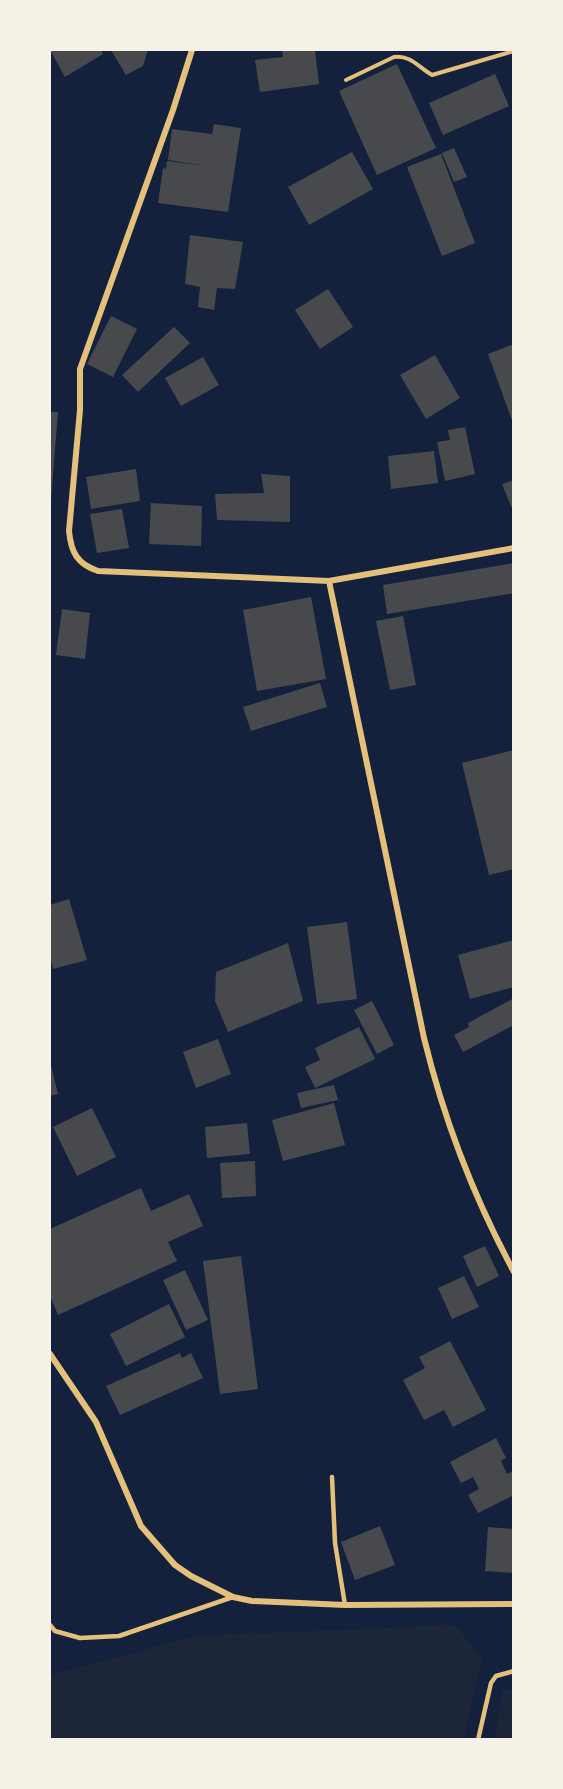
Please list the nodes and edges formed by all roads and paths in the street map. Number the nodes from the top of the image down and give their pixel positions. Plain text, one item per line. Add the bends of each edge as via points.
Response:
1 (192, 50) edge
2 (513, 51) edge
3 (346, 80) dead end
4 (513, 548) edge
5 (329, 581) junction
6 (513, 1272) edge
7 (50, 1354) edge
8 (332, 1478) dead end
9 (233, 1597) junction
10 (513, 1604) edge
11 (345, 1605) junction
12 (50, 1625) edge
13 (513, 1671) edge
14 (478, 1740) edge

1 - 5 street via 80,369 70,545 78,561 98,571
2 - 3 path via 432,75 412,60 394,57
4 - 5 street
5 - 6 street via 438,1094 491,1230
7 - 9 street via 96,1422 141,1526 175,1565
8 - 11 lane via 335,1543
9 - 11 street
9 - 12 lane via 119,1636 80,1638 55,1631
10 - 11 street
13 - 14 lane via 496,1676 491,1683

